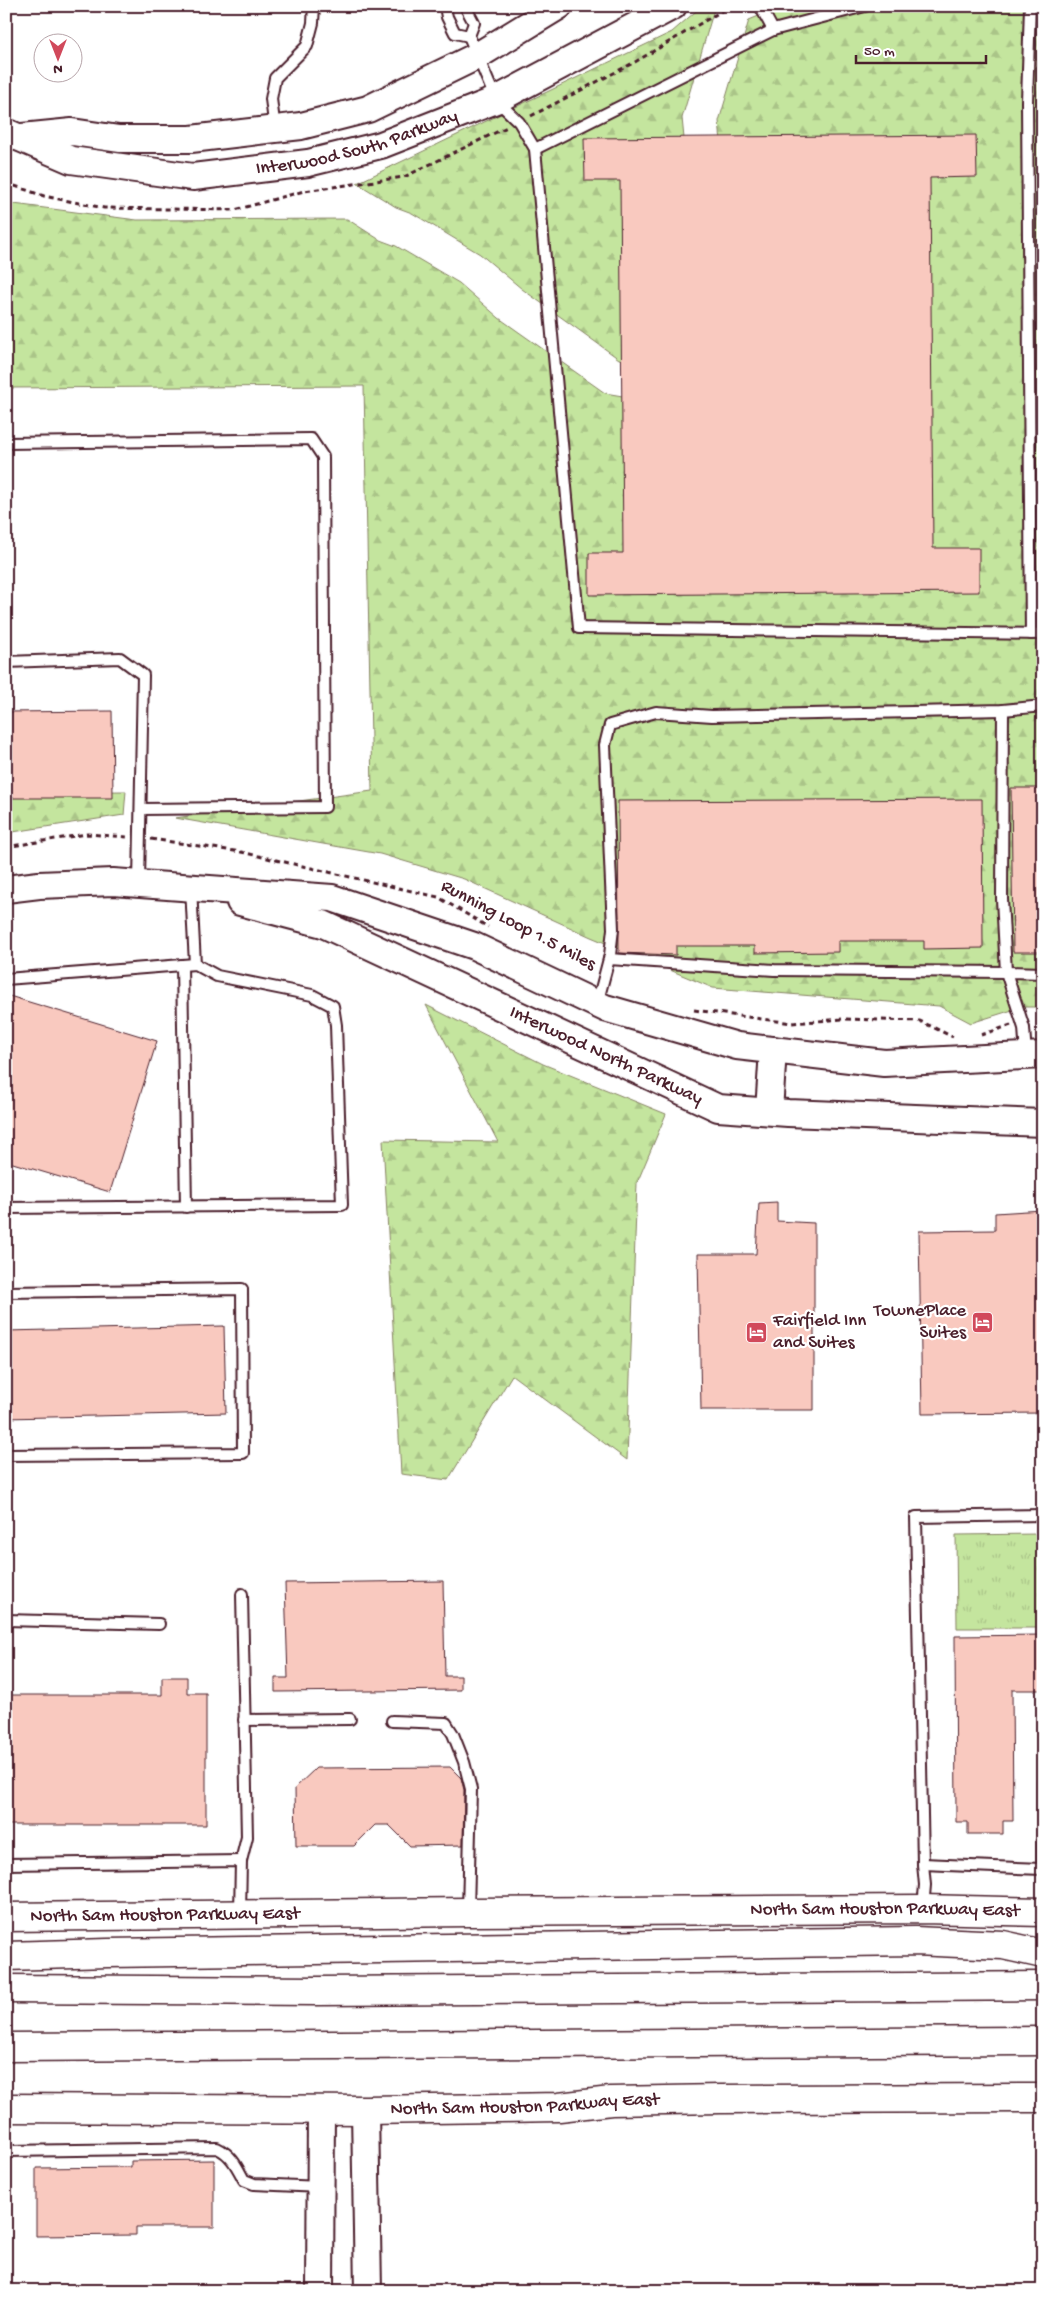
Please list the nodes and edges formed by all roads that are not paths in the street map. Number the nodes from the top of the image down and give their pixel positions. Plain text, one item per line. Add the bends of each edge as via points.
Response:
1 (314, 6) edge
2 (445, 6) edge
3 (464, 6) edge
4 (559, 6) edge
5 (673, 6) edge
6 (760, 6) edge
7 (865, 6) edge
8 (1030, 6) edge
9 (773, 30) junction
10 (473, 46) junction
11 (496, 100) junction
12 (275, 130) junction
13 (14, 135) edge
14 (535, 149) junction
15 (6, 443) edge
16 (1031, 634) junction
17 (1043, 634) edge
18 (6, 662) edge
19 (1043, 706) edge
20 (1003, 710) junction
21 (142, 809) junction
22 (139, 883) junction
23 (191, 887) junction
24 (6, 889) edge
25 (609, 959) junction
26 (195, 964) junction
27 (182, 965) junction
28 (1006, 972) junction
29 (1043, 973) edge
30 (6, 979) edge
31 (597, 1004) junction
32 (773, 1050) junction
33 (1034, 1055) edge
34 (770, 1111) junction
35 (1043, 1123) edge
36 (186, 1207) junction
37 (6, 1208) edge
38 (6, 1292) edge
39 (6, 1455) edge
40 (1043, 1516) edge
41 (242, 1594) dead end
42 (6, 1620) edge
43 (159, 1624) dead end
44 (350, 1719) dead end
45 (244, 1720) junction
46 (392, 1721) dead end
47 (1043, 1782) edge
48 (241, 1861) junction
49 (6, 1864) edge
50 (923, 1864) junction
51 (1042, 1869) edge
52 (923, 1909) junction
53 (468, 1912) junction
54 (1043, 1912) edge
55 (240, 1914) junction
56 (6, 1917) edge
57 (1043, 1954) edge
58 (6, 1956) edge
59 (1043, 1986) edge
60 (6, 1989) edge
61 (1043, 2041) edge
62 (6, 2047) edge
63 (1043, 2098) edge
64 (6, 2108) edge
65 (321, 2110) junction
66 (365, 2110) junction
67 (6, 2151) edge
68 (320, 2187) junction
69 (320, 2291) edge
70 (368, 2291) edge

1 - 12 lane via 314,23 307,46 275,78 272,99
2 - 10 lane via 455,33
3 - 10 lane via 474,23
4 - 10 street, Interwood South Parkway
5 - 11 street, Interwood South Parkway
6 - 9 lane
7 - 9 lane
8 - 16 lane via 1027,102
9 - 14 lane
10 - 11 lane
10 - 12 street, Interwood South Parkway via 368,109
11 - 13 street, Interwood South Parkway via 381,145 308,163 193,176 71,160
11 - 14 lane via 519,122
12 - 13 street, Interwood South Parkway via 191,139 119,139 72,132
14 - 16 lane via 579,628
15 - 21 lane via 312,439 324,457 325,807
16 - 17 lane
18 - 21 lane via 120,658 143,675
19 - 20 lane
20 - 25 lane via 712,716 656,712 610,725 605,746 613,883
20 - 28 lane via 1002,899
21 - 22 lane
22 - 23 street, Interwood North Parkway
22 - 24 street, Interwood North Parkway via 104,882
23 - 26 lane
23 - 31 street, Interwood North Parkway via 332,898 474,946
23 - 34 street, Interwood North Parkway via 323,924 718,1108
25 - 28 lane via 774,970
25 - 31 lane
26 - 27 lane
26 - 36 lane via 217,976 312,994 333,1006 342,1205
27 - 30 lane
27 - 36 lane
28 - 29 lane
28 - 33 lane
31 - 32 street, Interwood North Parkway via 737,1046
32 - 33 street, Interwood North Parkway via 884,1063
32 - 34 street
34 - 35 street, Interwood North Parkway
36 - 37 lane
38 - 39 lane via 242,1290 243,1444 243,1454
40 - 50 lane via 916,1517
41 - 45 lane
42 - 43 lane
44 - 45 lane
45 - 48 lane via 247,1838
46 - 53 lane via 446,1723 452,1734 471,1790
47 - 51 lane
48 - 49 lane
48 - 55 lane
50 - 51 lane
50 - 52 lane
52 - 53 main road, North Sam Houston Parkway East
52 - 54 main road, North Sam Houston Parkway East
53 - 55 main road, North Sam Houston Parkway East
55 - 56 main road, North Sam Houston Parkway East
57 - 58 main road via 1003,1945 915,1941
59 - 60 main road via 327,1991
61 - 62 main road
63 - 66 main road, North Sam Houston Parkway East via 720,2099 611,2101 559,2107
64 - 65 main road, North Sam Houston Parkway East
65 - 66 main road, North Sam Houston Parkway East
65 - 68 street
66 - 70 street
67 - 68 lane via 217,2148 232,2158 244,2180 254,2184
68 - 69 street

